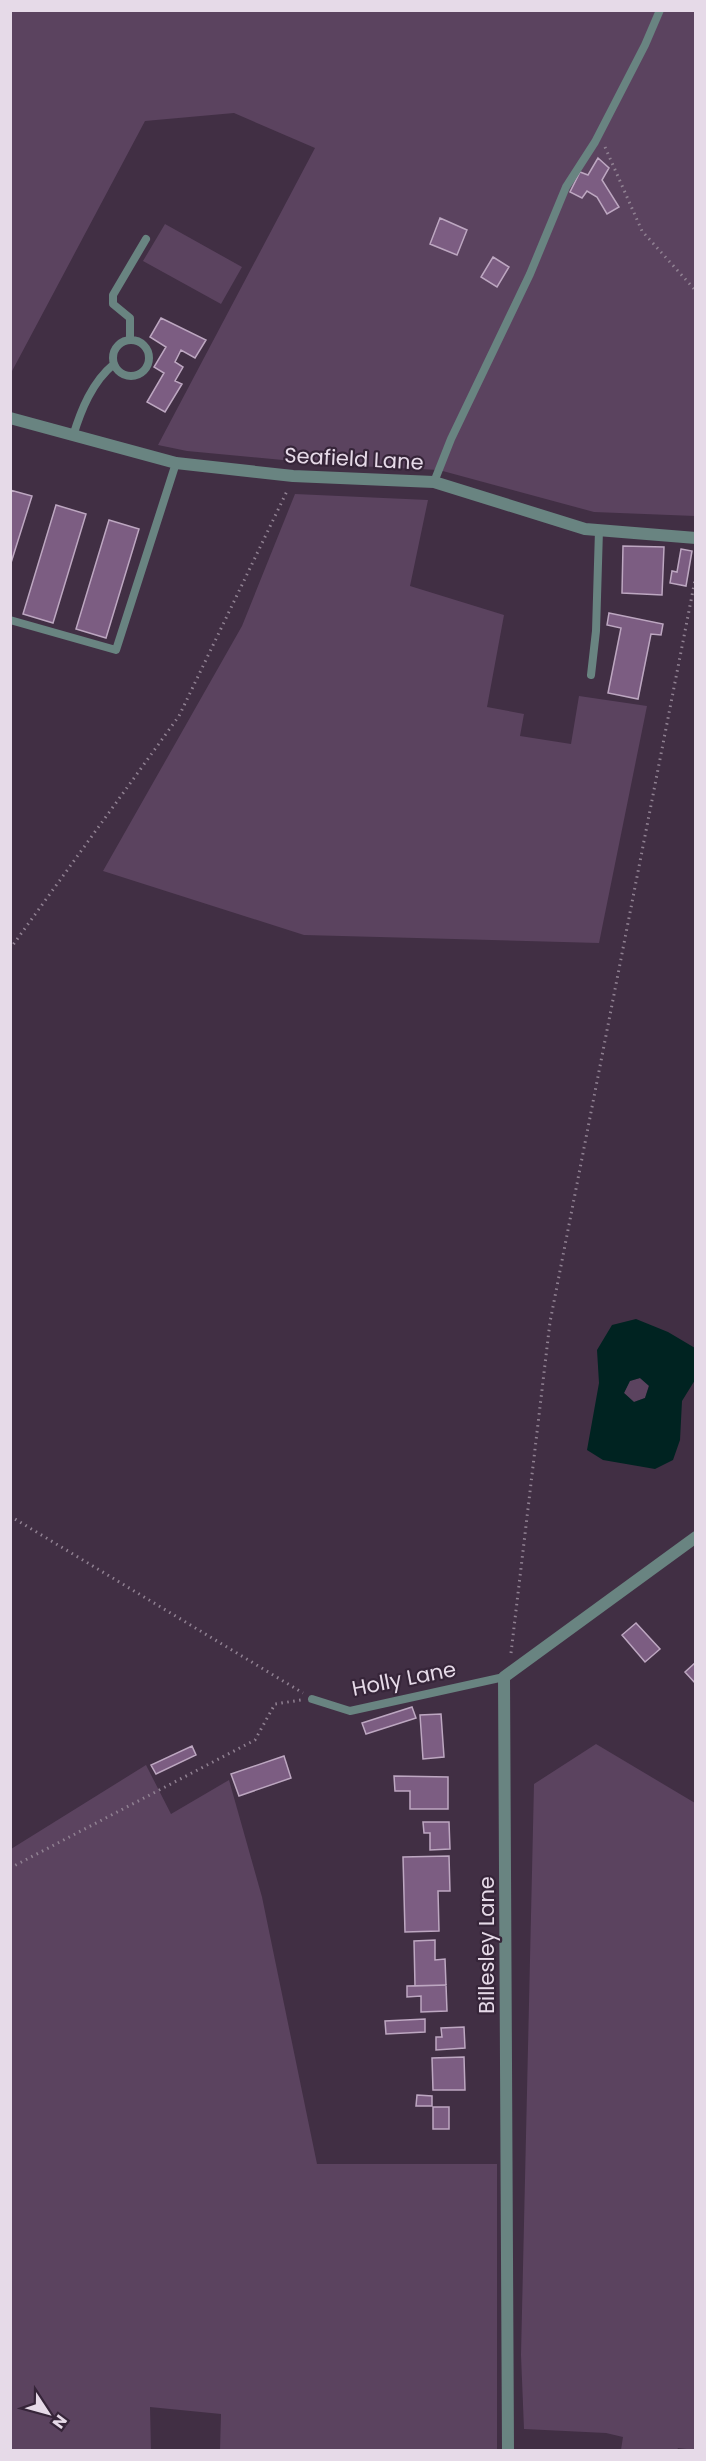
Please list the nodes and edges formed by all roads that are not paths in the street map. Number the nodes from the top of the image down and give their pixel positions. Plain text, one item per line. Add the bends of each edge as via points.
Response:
1 (660, 10) edge
2 (146, 239) dead end
3 (130, 340) junction
4 (114, 364) junction
5 (10, 418) edge
6 (73, 436) junction
7 (176, 463) junction
8 (434, 482) junction
9 (599, 530) junction
10 (696, 538) edge
11 (10, 620) edge
12 (591, 675) dead end
13 (696, 1537) edge
14 (506, 1675) junction
15 (312, 1699) road end
16 (508, 2451) edge

1 - 8 lane via 599,133 566,187
2 - 3 lane via 113,295 113,304 130,318
3 - 4 lane via 117,347
3 - 4 lane via 147,350 147,367 138,375 127,376
4 - 6 lane via 102,374 80,411
5 - 6 street, Seafield Lane
6 - 7 street, Seafield Lane
7 - 8 street, Seafield Lane via 293,476
7 - 11 lane via 116,650
8 - 9 street, Seafield Lane
9 - 10 street, Seafield Lane
9 - 12 lane
13 - 14 street
14 - 15 lane, Holly Lane via 350,1711
14 - 16 street, Billesley Lane

